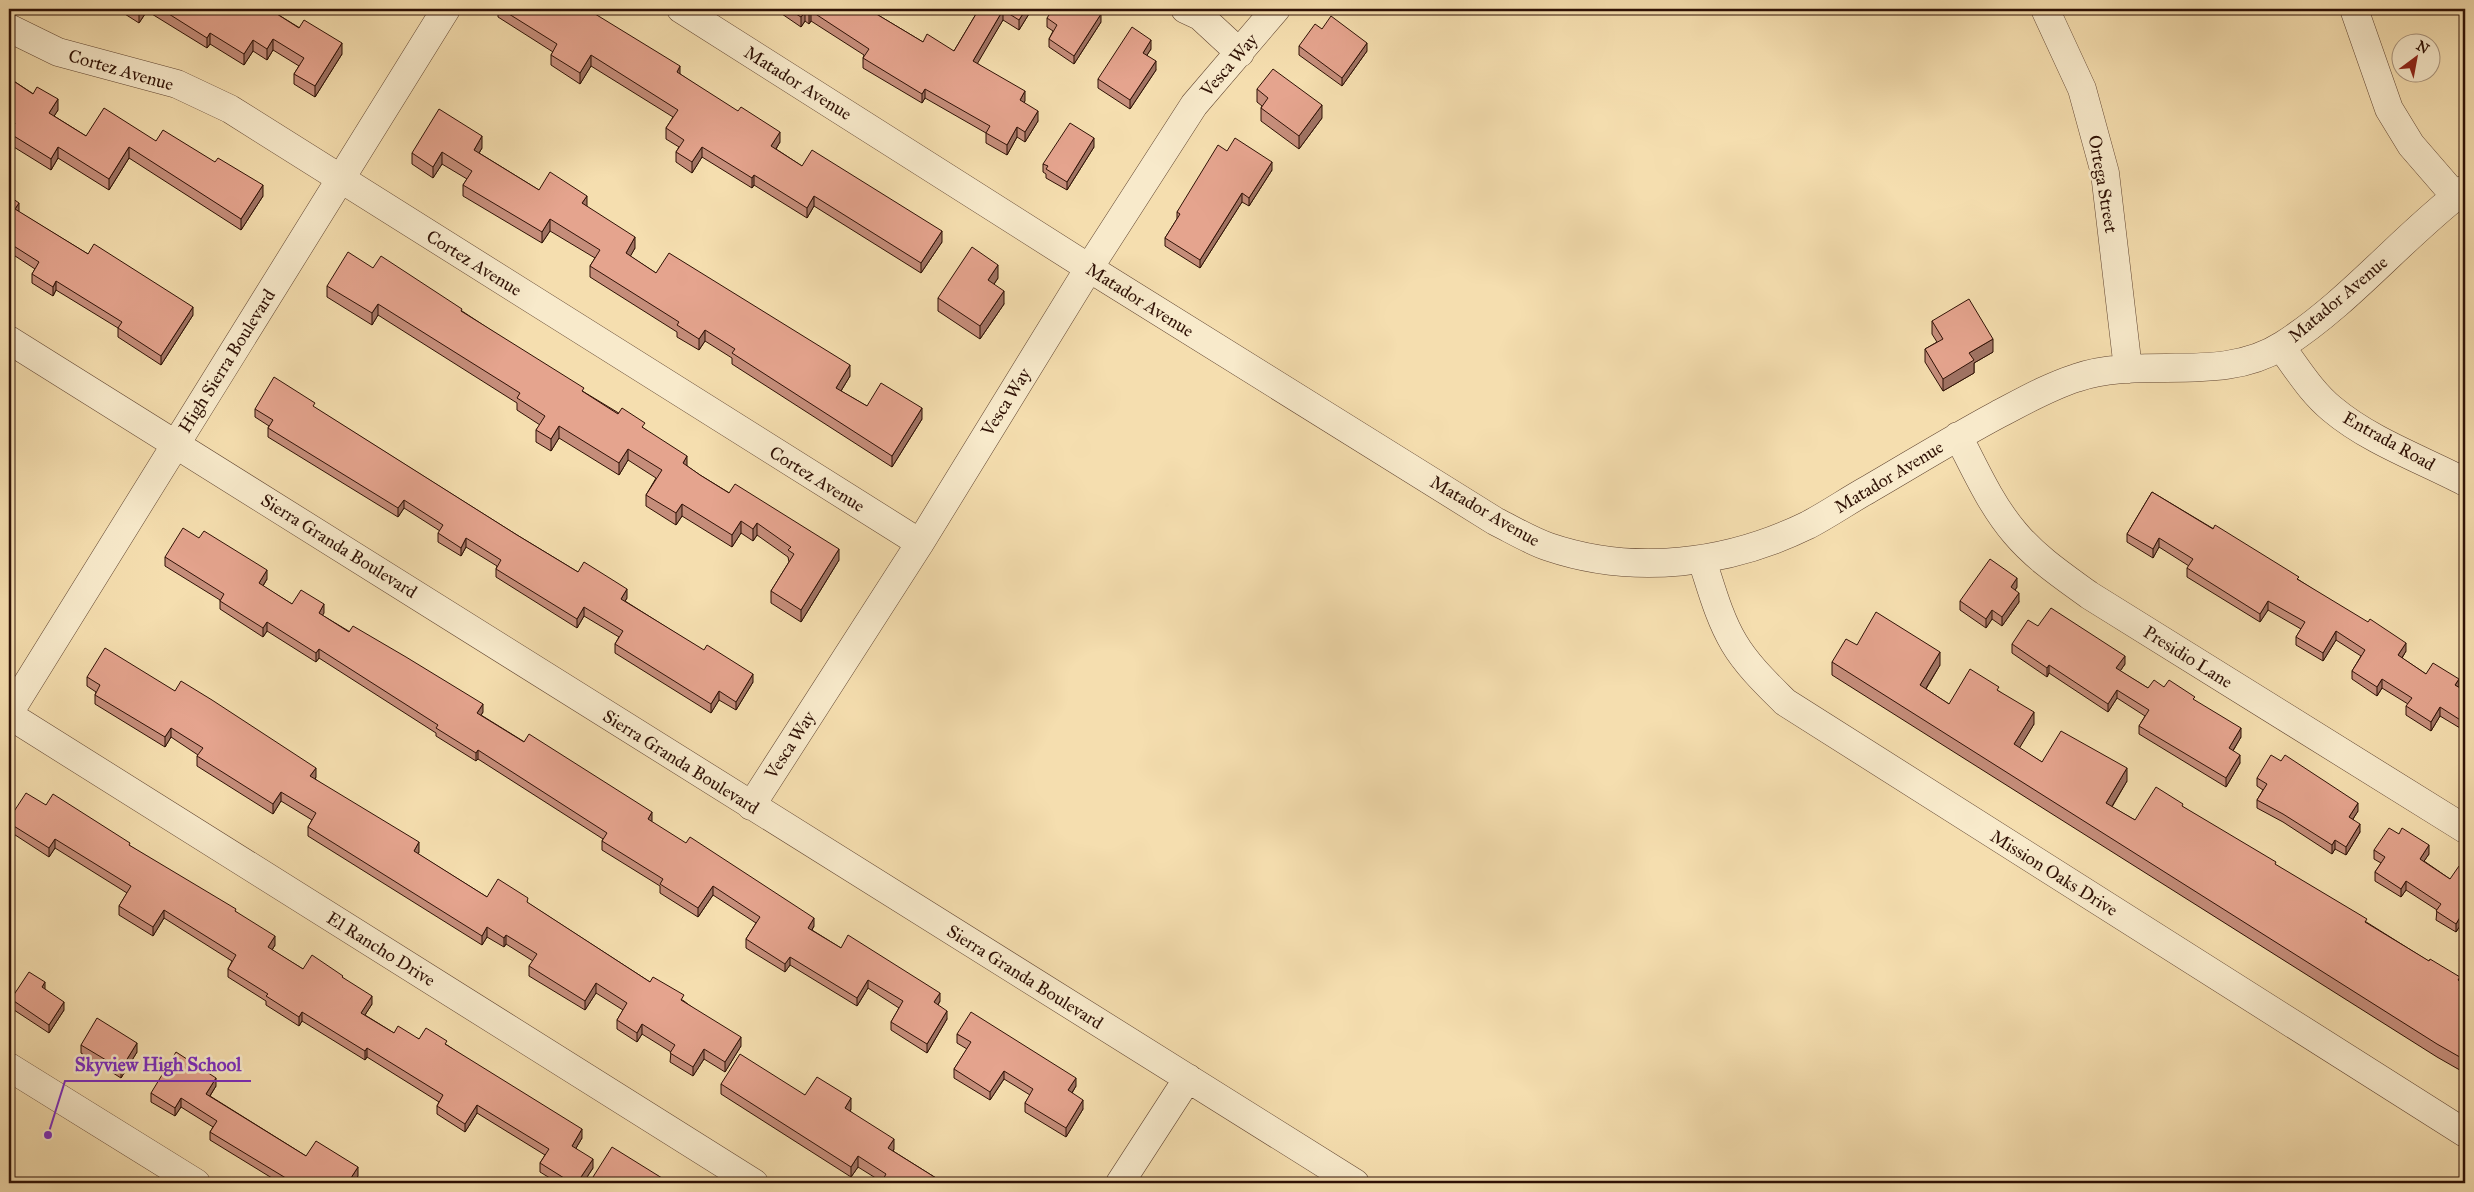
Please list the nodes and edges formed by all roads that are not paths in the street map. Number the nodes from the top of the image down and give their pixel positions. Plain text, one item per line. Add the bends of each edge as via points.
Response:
1 (446, 9) edge
2 (681, 9) edge
3 (1185, 9) edge
4 (1276, 9) edge
5 (2045, 9) edge
6 (2354, 9) edge
7 (9, 28) edge
8 (1240, 53) junction
9 (339, 179) junction
10 (2460, 193) edge
11 (1089, 268) junction
12 (9, 340) edge
13 (2282, 347) junction
14 (2128, 369) junction
15 (1958, 436) junction
16 (176, 444) junction
17 (2465, 482) edge
18 (920, 543) junction
19 (1702, 560) junction
20 (9, 714) edge
21 (751, 806) junction
22 (2465, 829) edge
23 (9, 1067) edge
24 (1188, 1078) junction
25 (2465, 1133) edge
26 (196, 1183) edge
27 (754, 1183) edge
28 (1120, 1183) edge
29 (1355, 1183) edge

1 - 9 street, High Sierra Boulevard
2 - 11 street, Matador Avenue
3 - 8 street via 1200,16
4 - 8 street, Vesca Way
5 - 14 street, Ortega Street via 2082,89 2105,173
6 - 10 street via 2389,110 2411,145
7 - 9 street, Cortez Avenue via 58,52 177,84 230,109
8 - 11 street, Vesca Way via 1194,106
9 - 16 street, High Sierra Boulevard
9 - 18 street, Cortez Avenue
10 - 13 street, Matador Avenue via 2318,320
11 - 18 street, Vesca Way
11 - 19 street, Matador Avenue via 1496,521 1548,547 1606,561 1652,564
12 - 16 street, Sierra Granda Boulevard
13 - 14 street, Matador Avenue via 2228,364 2182,370
13 - 17 street, Entrada Road via 2308,385 2332,409 2380,441
14 - 15 street, Matador Avenue via 2077,377 2031,397
15 - 19 street, Matador Avenue via 1809,524 1758,546
15 - 22 street, Presidio Lane via 1988,494 2014,532 2046,564 2089,595
16 - 20 street, High Sierra Boulevard
16 - 21 street, Sierra Granda Boulevard
18 - 21 street, Vesca Way
19 - 25 street, Mission Oaks Drive via 1734,643 1759,676 1785,702
20 - 27 street, El Rancho Drive
21 - 24 street, Sierra Granda Boulevard
23 - 26 street
24 - 28 street
24 - 29 street, Sierra Granda Boulevard

